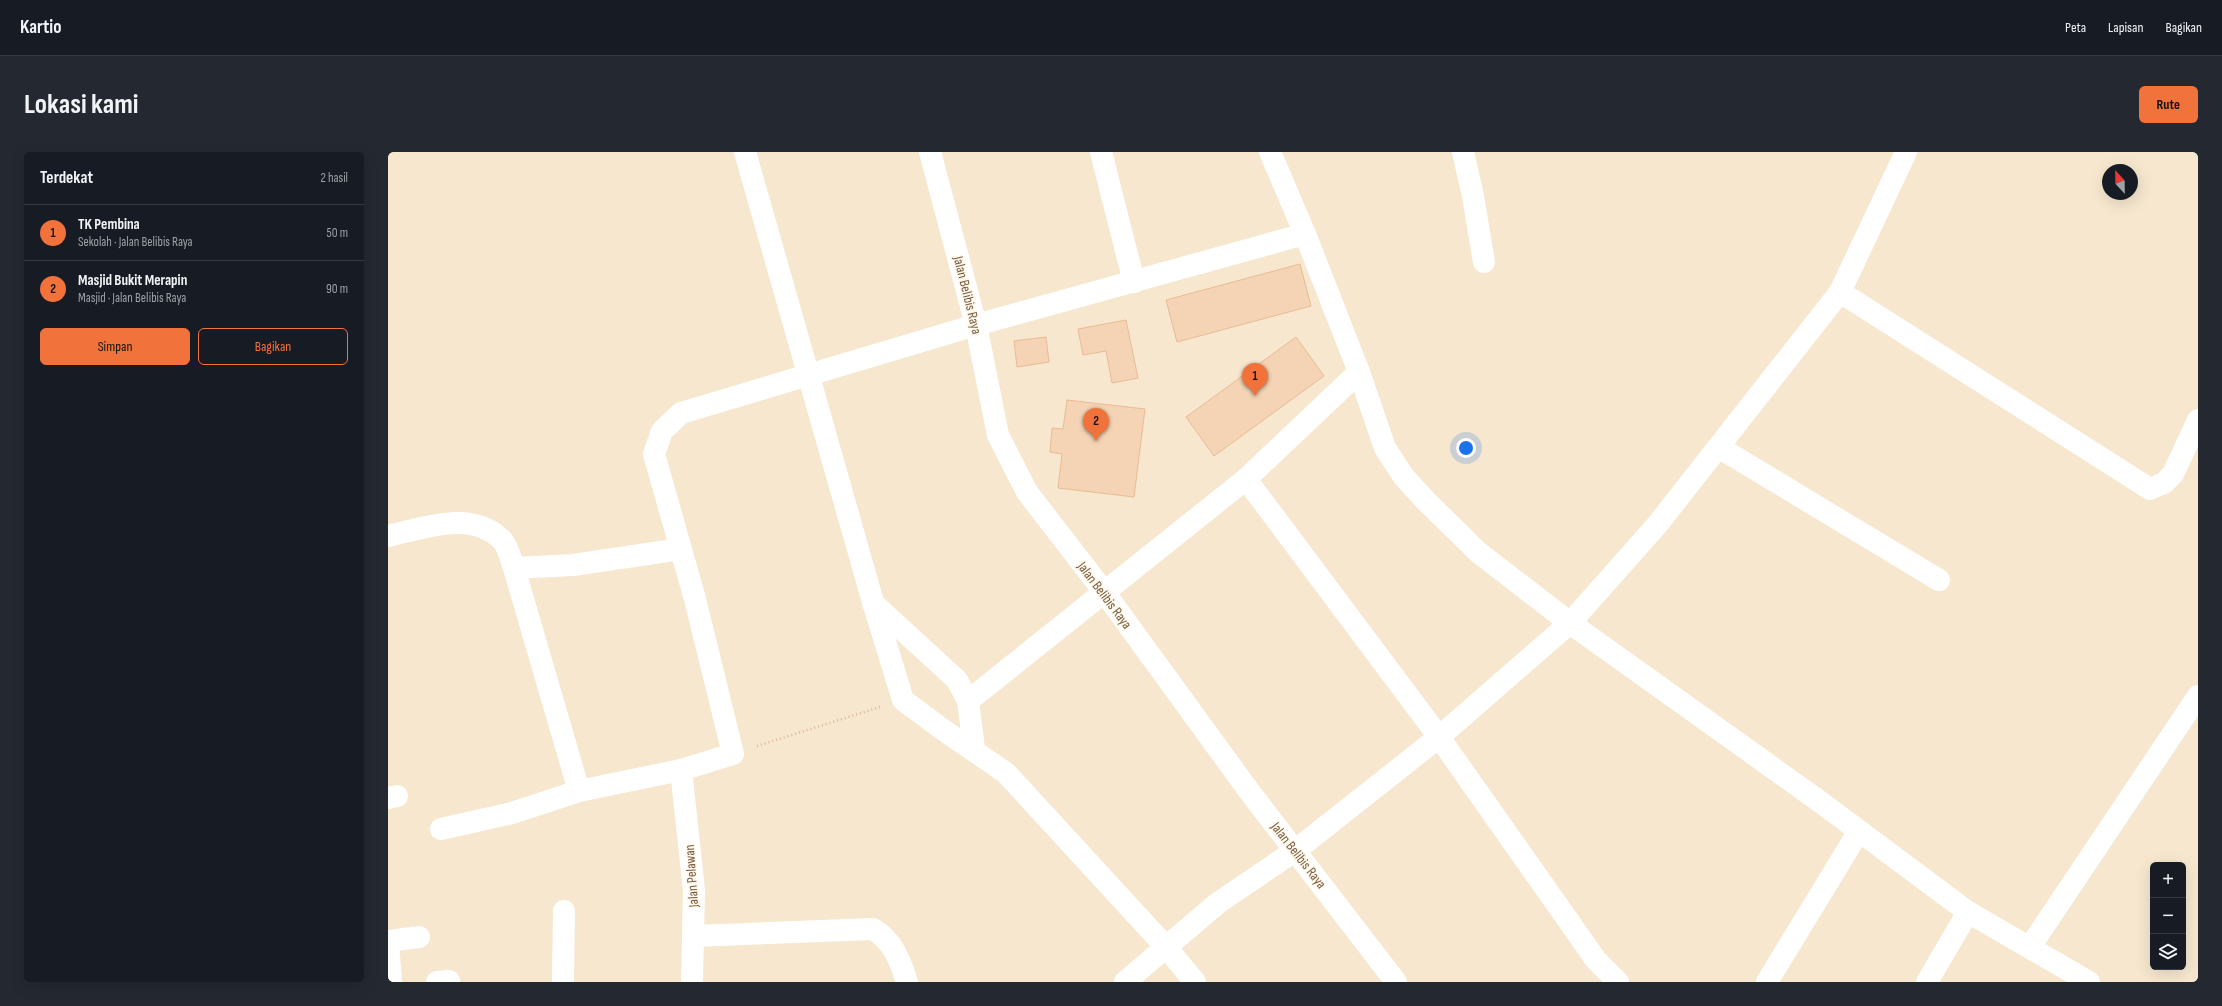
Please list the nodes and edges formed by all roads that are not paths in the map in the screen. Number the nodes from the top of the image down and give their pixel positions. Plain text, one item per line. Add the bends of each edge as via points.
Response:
1 (744, 152) edge
2 (930, 152) edge
3 (1101, 152) edge
4 (1270, 152) edge
5 (1463, 152) edge
6 (1906, 152) edge
7 (1305, 234) junction
8 (1484, 262) dead end
9 (1134, 282) junction
10 (1840, 292) junction
11 (976, 325) junction
12 (1360, 372) junction
13 (808, 376) junction
14 (2198, 420) edge
15 (1720, 448) junction
16 (1246, 479) junction
17 (388, 536) edge
18 (681, 549) junction
19 (514, 568) junction
20 (1939, 580) dead end
21 (1105, 593) junction
22 (872, 602) junction
23 (1570, 623) junction
24 (2198, 696) edge
25 (968, 701) junction
26 (1440, 737) junction
27 (974, 749) junction
28 (681, 770) junction
29 (579, 791) junction
30 (441, 829) dead end
31 (1859, 831) junction
32 (1296, 850) junction
33 (564, 911) dead end
34 (1968, 912) junction
35 (693, 936) junction
36 (419, 937) dead end
37 (1166, 947) junction
38 (2030, 947) junction
39 (391, 982) edge
40 (563, 982) edge
41 (692, 982) edge
42 (907, 982) edge
43 (1125, 982) edge
44 (1195, 982) edge
45 (1396, 982) edge
46 (1618, 982) edge
47 (1767, 982) edge
48 (1926, 982) edge
49 (2089, 982) edge

1 - 13 street
2 - 11 street, Jalan Belibis Raya
3 - 9 street
4 - 7 street
5 - 8 street
6 - 10 street
7 - 9 street
7 - 12 street
9 - 11 street
10 - 14 street via 2150,489 2164,483 2173,474
10 - 15 street
11 - 13 street
11 - 21 street, Jalan Belibis Raya via 998,435 1027,492
12 - 16 street
12 - 23 street via 1385,448 1404,477 1478,552
13 - 18 street via 681,413 662,431 654,454
13 - 22 street
15 - 20 street
15 - 23 street via 1657,525
16 - 21 street
16 - 26 street
17 - 19 street via 451,522 477,524 503,540
18 - 19 street via 573,565
18 - 28 street via 733,754
19 - 29 street
21 - 25 street
21 - 32 street, Jalan Belibis Raya via 1249,791
22 - 25 street via 957,680
22 - 27 street via 903,700
23 - 26 street
23 - 31 street
24 - 38 street
25 - 27 street
26 - 32 street
26 - 46 street via 1596,960
27 - 37 street via 1006,773
28 - 29 street
28 - 35 street, Jalan Pelawan via 694,890
29 - 30 street via 512,813
31 - 34 street
31 - 47 street
32 - 37 street via 1218,903
32 - 45 street, Jalan Belibis Raya
33 - 40 street
34 - 38 street
34 - 48 street
35 - 41 street, Jalan Pelawan
35 - 42 street via 873,929 883,935 897,954
36 - 39 street via 388,941
37 - 43 street
37 - 44 street
38 - 49 street

